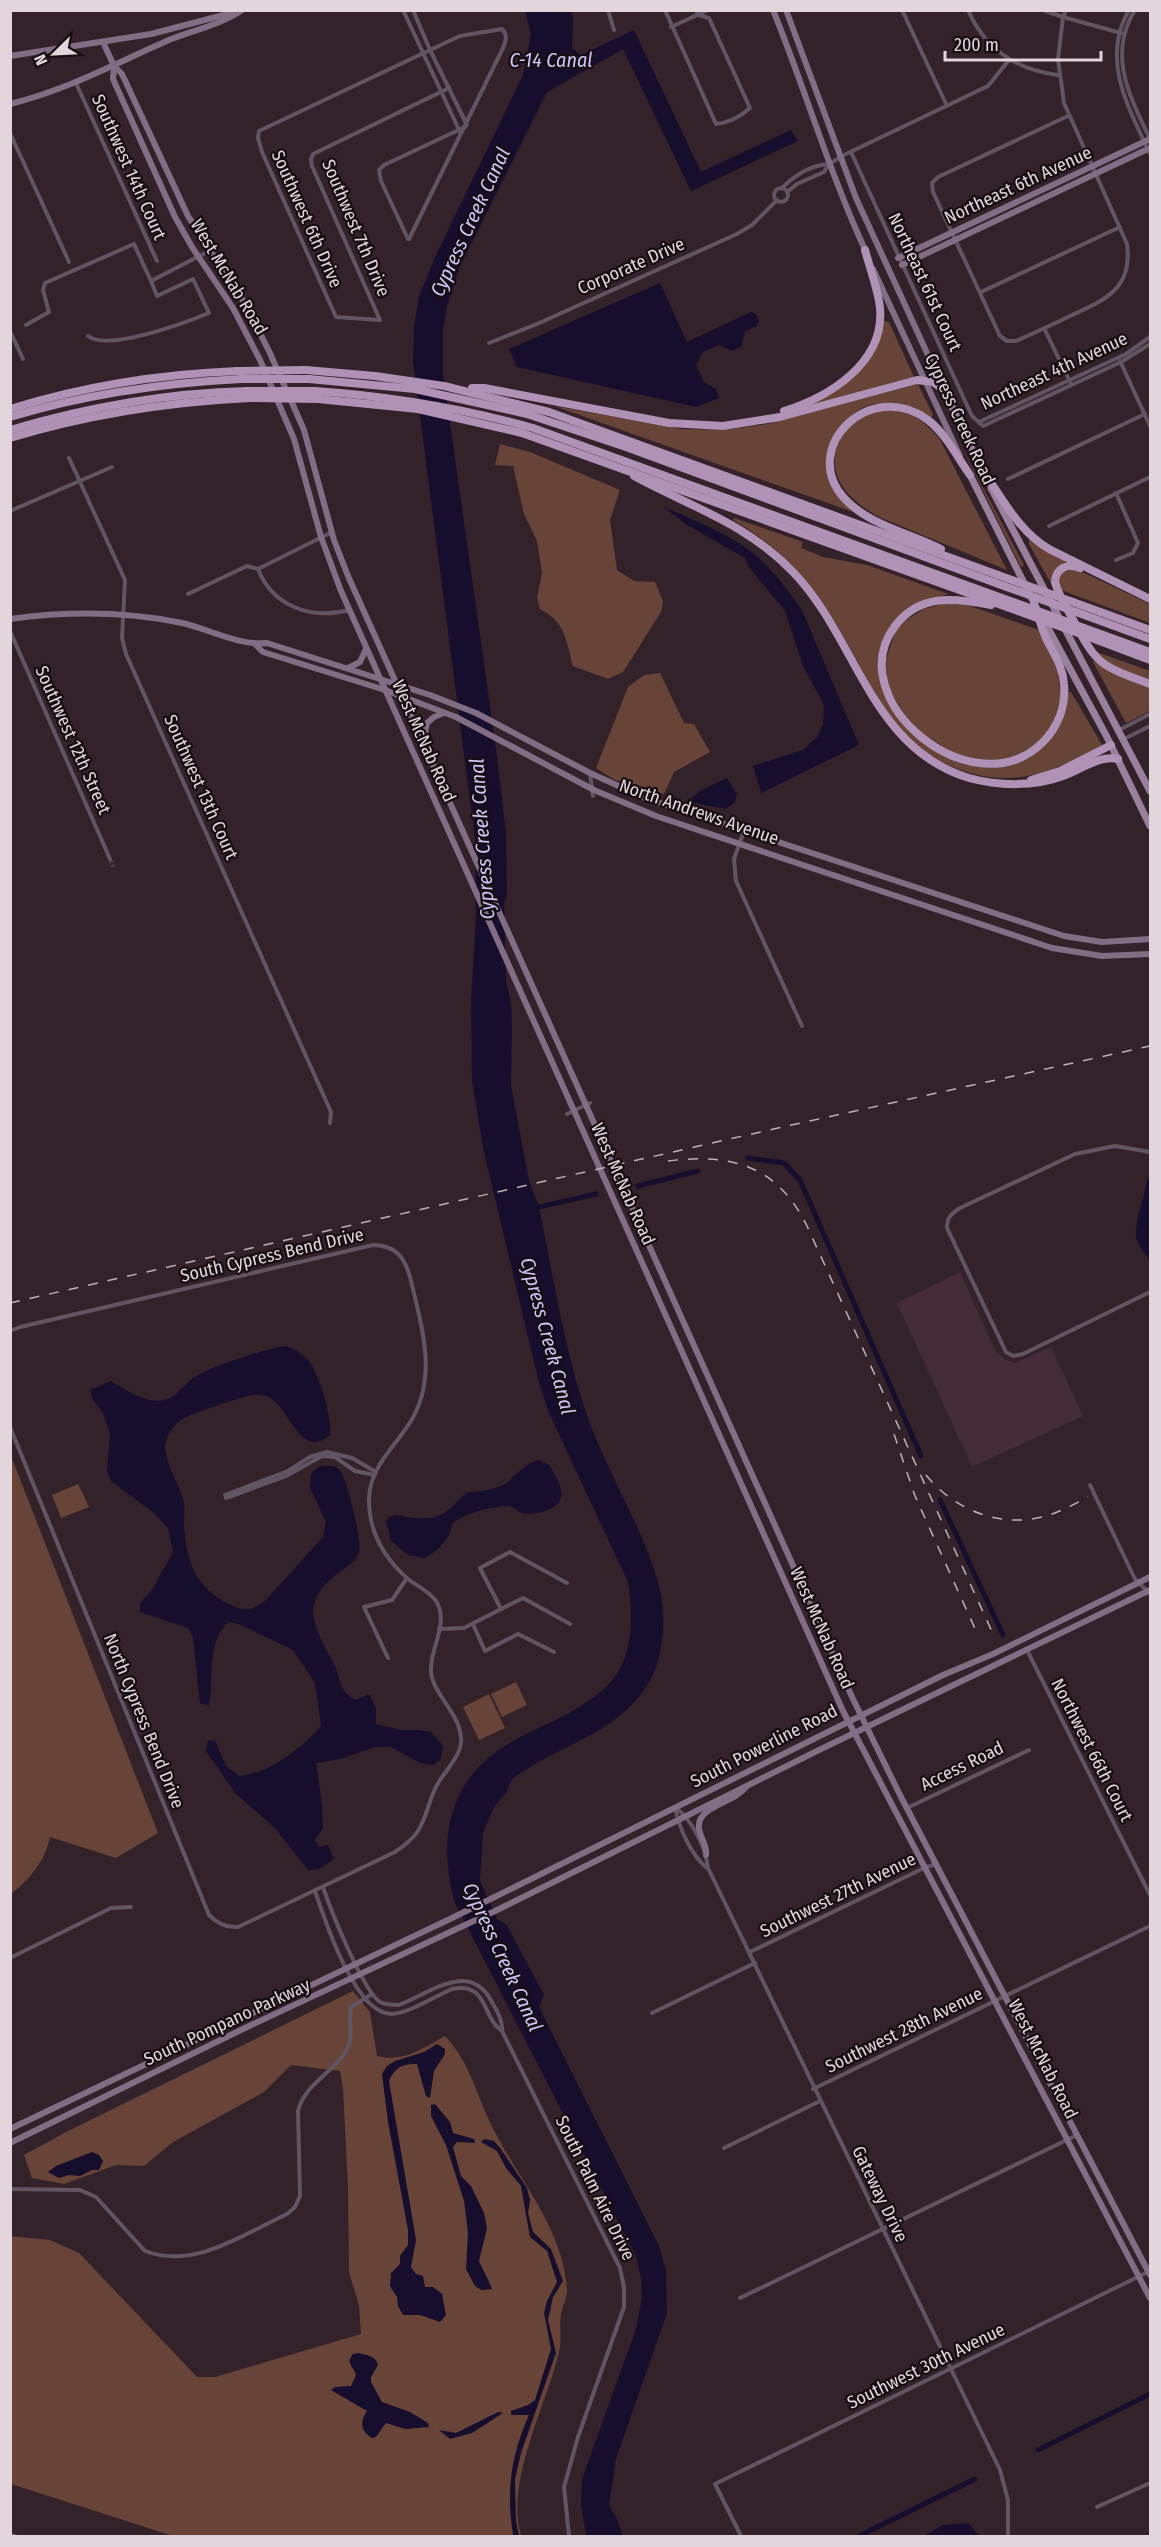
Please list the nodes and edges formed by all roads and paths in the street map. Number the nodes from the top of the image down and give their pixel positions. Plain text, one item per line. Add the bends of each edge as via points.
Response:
1 (241, 10) edge
2 (404, 10) edge
3 (412, 10) edge
4 (608, 10) edge
5 (665, 10) edge
6 (708, 10) edge
7 (773, 10) edge
8 (786, 10) edge
9 (902, 10) edge
10 (968, 10) edge
11 (1044, 10) edge
12 (1066, 10) edge
13 (1129, 10) edge
14 (1135, 10) edge
15 (697, 13) edge
16 (1063, 17) junction
17 (671, 27) junction
18 (614, 30) dead end
19 (1122, 33) junction
20 (103, 42) junction
21 (430, 51) junction
22 (423, 54) junction
23 (10, 56) edge
24 (1009, 60) junction
25 (114, 66) junction
26 (1058, 75) junction
27 (76, 83) junction
28 (449, 88) junction
29 (441, 92) junction
30 (10, 104) edge
31 (947, 106) junction
32 (1068, 116) junction
33 (466, 126) junction
34 (459, 130) junction
35 (10, 134) edge
36 (461, 136) junction
37 (1149, 141) edge
38 (1150, 150) edge
39 (851, 152) junction
40 (840, 158) junction
41 (829, 164) junction
42 (1094, 170) junction
43 (782, 188) junction
44 (787, 192) junction
45 (776, 201) junction
46 (1120, 227) junction
47 (954, 236) junction
48 (209, 250) junction
49 (865, 250) junction
50 (199, 257) junction
51 (898, 258) junction
52 (157, 261) dead end
53 (69, 262) dead end
54 (902, 265) junction
55 (151, 281) junction
56 (981, 292) junction
57 (380, 320) joint
58 (26, 325) dead end
59 (1044, 328) junction
60 (10, 331) edge
61 (88, 336) dead end
62 (1150, 337) edge
63 (12, 340) edge
64 (489, 343) dead end
65 (1150, 344) edge
66 (23, 359) dead end
67 (1120, 360) junction
68 (240, 375) junction
69 (925, 380) junction
70 (400, 383) junction
71 (1070, 383) junction
72 (944, 390) junction
73 (459, 393) junction
74 (248, 395) junction
75 (10, 409) edge
76 (462, 414) junction
77 (1145, 414) junction
78 (10, 417) edge
79 (772, 417) junction
80 (978, 422) joint
81 (1150, 426) edge
82 (10, 430) edge
83 (10, 438) edge
84 (69, 458) dead end
85 (612, 464) junction
86 (112, 467) dead end
87 (981, 468) junction
88 (970, 475) junction
89 (1150, 477) edge
90 (1008, 479) dead end
91 (78, 481) junction
92 (1116, 493) junction
93 (10, 511) edge
94 (1049, 526) dead end
95 (332, 532) junction
96 (321, 537) junction
97 (1116, 560) dead end
98 (966, 563) junction
99 (258, 569) junction
100 (1112, 580) junction
101 (188, 594) dead end
102 (1150, 598) edge
103 (1034, 603) junction
104 (349, 610) junction
105 (1018, 610) junction
106 (123, 614) junction
107 (10, 619) edge
108 (1150, 630) edge
109 (10, 632) edge
110 (1150, 639) edge
111 (255, 644) junction
112 (366, 648) junction
113 (1150, 652) edge
114 (1150, 660) edge
115 (347, 669) junction
116 (381, 680) junction
117 (1150, 684) edge
118 (396, 685) junction
119 (385, 690) junction
120 (402, 697) junction
121 (445, 713) junction
122 (1150, 714) edge
123 (1150, 726) edge
124 (1119, 730) junction
125 (1123, 740) junction
126 (1109, 741) junction
127 (423, 745) junction
128 (1118, 759) junction
129 (590, 773) junction
130 (1024, 782) junction
131 (1150, 791) edge
132 (593, 793) junction
133 (1150, 826) edge
134 (460, 828) junction
135 (744, 831) junction
136 (450, 833) junction
137 (740, 844) junction
138 (110, 859) tunnel mouth
139 (1150, 939) edge
140 (1150, 954) edge
141 (802, 1026) dead end
142 (587, 1105) junction
143 (571, 1112) junction
144 (330, 1123) dead end
145 (1150, 1152) edge
146 (631, 1209) junction
147 (620, 1214) junction
148 (1150, 1292) edge
149 (10, 1331) edge
150 (10, 1427) edge
151 (376, 1473) junction
152 (1090, 1485) dead end
153 (1150, 1577) edge
154 (407, 1578) junction
155 (567, 1583) dead end
156 (1139, 1583) junction
157 (1150, 1592) edge
158 (501, 1609) junction
159 (473, 1624) junction
160 (570, 1624) dead end
161 (439, 1629) junction
162 (1027, 1650) junction
163 (554, 1652) dead end
164 (388, 1658) dead end
165 (860, 1715) junction
166 (848, 1720) junction
167 (867, 1728) junction
168 (855, 1733) junction
169 (1029, 1750) dead end
170 (746, 1786) junction
171 (675, 1807) junction
172 (907, 1808) junction
173 (686, 1815) junction
174 (678, 1820) junction
175 (706, 1855) junction
176 (938, 1864) junction
177 (926, 1867) junction
178 (708, 1868) junction
179 (323, 1887) junction
180 (315, 1891) junction
181 (1150, 1895) edge
182 (131, 1907) dead end
183 (452, 1918) joint
184 (1150, 1926) edge
185 (457, 1929) joint
186 (750, 1952) junction
187 (10, 1958) edge
188 (755, 1963) junction
189 (357, 1964) junction
190 (347, 1968) junction
191 (362, 1975) junction
192 (352, 1979) junction
193 (372, 1994) junction
194 (1006, 1996) junction
195 (363, 1998) junction
196 (996, 2000) junction
197 (652, 2013) dead end
198 (502, 2031) junction
199 (201, 2036) junction
200 (206, 2048) junction
201 (813, 2089) junction
202 (820, 2101) junction
203 (10, 2128) edge
204 (1078, 2134) junction
205 (1067, 2138) junction
206 (10, 2143) edge
207 (724, 2148) dead end
208 (10, 2188) edge
209 (882, 2229) junction
210 (1150, 2272) edge
211 (1139, 2277) junction
212 (740, 2298) dead end
213 (1150, 2298) edge
214 (951, 2369) junction
215 (1150, 2482) edge
216 (1097, 2507) dead end
217 (569, 2536) edge
218 (741, 2536) edge
219 (1008, 2536) edge

1 - 20 main road
1 - 25 main road via 227,20
2 - 22 street
3 - 21 street
4 - 18 street
5 - 17 street
6 - 15 street
7 - 41 main road, Cypress Creek Road
8 - 40 main road, Cypress Creek Road
9 - 31 street
10 - 24 street via 988,42
11 - 16 street
12 - 16 street
13 - 19 street
14 - 19 street
15 - 17 street
15 - 17 street via 709,18 750,108 744,114 716,124
16 - 19 street
16 - 26 street
19 - 37 street via 1124,83
20 - 23 main road
20 - 25 main road, West McNab Road
21 - 22 street, Southwest 6th Drive
21 - 28 street
21 - 33 street, Southwest 6th Drive via 460,36 502,29 507,38
22 - 29 street
22 - 57 street, Southwest 6th Drive via 259,131 258,138 336,317
24 - 26 street
24 - 31 street via 988,86
25 - 27 main road
25 - 48 main road, West McNab Road via 122,74 179,199
25 - 50 main road, West McNab Road via 112,79 171,208
26 - 32 street
27 - 30 main road
27 - 52 street, Southwest 14th Court
28 - 29 street, Southwest 7th Drive
28 - 33 street
29 - 34 street
29 - 57 street, Southwest 7th Drive via 316,152 311,159
31 - 39 street
32 - 42 street
32 - 47 street via 932,183
33 - 34 street
33 - 36 street
34 - 36 street
34 - 36 street via 379,170 409,239
35 - 53 street
37 - 38 street
37 - 42 main road, Northeast 6th Avenue
38 - 42 main road, Northeast 6th Avenue
39 - 40 street
39 - 51 street, Northeast 61st Court
40 - 41 street
40 - 72 main road, Cypress Creek Road
41 - 43 street via 794,177
41 - 44 street via 824,172
41 - 49 main road, Cypress Creek Road
42 - 46 street
42 - 47 main road, Northeast 6th Avenue
43 - 44 street
43 - 45 street via 774,192
44 - 45 street via 788,199
45 - 64 street, Corporate Drive via 737,234
46 - 56 street
46 - 59 street via 1128,244 1128,262 1116,290 1101,302
47 - 51 main road, Northeast 6th Avenue
47 - 54 main road, Northeast 6th Avenue
47 - 56 street
48 - 50 street
48 - 95 main road, West McNab Road via 257,326 292,402 311,452
49 - 69 main road, Cypress Creek Road
49 - 79 highway via 880,309 878,332 870,351 836,387
50 - 55 street
50 - 96 main road, West McNab Road via 243,325 284,413 303,465
51 - 54 street, Northeast 61st Court
54 - 80 street, Northeast 61st Court
55 - 58 street via 134,244 45,283 49,312
55 - 61 street via 158,296 193,279 210,313 148,335 108,340
56 - 59 street via 1000,336 1007,341
59 - 71 street
60 - 63 street
62 - 67 street, Northeast 4th Avenue
63 - 66 street
65 - 67 street, Northeast 4th Avenue
67 - 71 street, Northeast 4th Avenue
67 - 77 street
68 - 70 highway, bridge
68 - 70 highway, bridge via 306,370
68 - 75 highway via 180,375 122,383
68 - 78 highway via 132,389
69 - 72 highway
69 - 79 highway
69 - 88 main road, Cypress Creek Road
70 - 73 highway
71 - 80 street, Northeast 4th Avenue
72 - 87 main road, Cypress Creek Road
73 - 79 highway via 484,388 693,426 732,425
73 - 98 highway via 568,418
73 - 110 highway, bridge via 585,432
74 - 76 highway, bridge via 317,395 403,403
74 - 82 highway via 140,400
74 - 83 highway via 114,413
76 - 85 highway
76 - 113 highway, bridge via 516,423 587,446
77 - 81 street
77 - 90 street
84 - 91 street, Southwest 13th Court
85 - 105 highway
85 - 130 highway via 736,526 781,559 819,604 884,715 917,751 941,767 968,777 996,783
86 - 91 street
87 - 100 highway via 1034,539
87 - 124 main road, Cypress Creek Road
88 - 98 highway via 934,426 900,408 879,407 857,416 840,433 832,451 835,483 854,507
88 - 103 main road, Cypress Creek Road
89 - 92 street
91 - 93 street
91 - 106 street, Southwest 13th Court via 122,571 126,590
92 - 94 street
92 - 97 street via 1137,539 1133,553
95 - 96 street
95 - 118 main road, West McNab Road
96 - 99 street
96 - 104 main road, West McNab Road
98 - 108 highway, bridge
99 - 101 street via 247,566
99 - 104 street via 278,599 308,612 333,614
100 - 102 highway
100 - 117 highway via 1069,566 1058,572 1055,582 1095,657 1110,669
103 - 105 highway via 1063,677 1063,705 1058,721 1037,748 1012,762 986,765 960,760 915,732 895,706 882,673 885,645 904,616 937,599 960,599
103 - 126 main road, Cypress Creek Road
104 - 112 main road, West McNab Road
105 - 114 highway, bridge
106 - 107 main road, North Andrews Avenue via 44,614
106 - 111 main road, North Andrews Avenue via 202,627
106 - 144 street, Southwest 13th Court via 126,654 331,1112
109 - 138 street, Southwest 12th Street
111 - 115 main road, North Andrews Avenue via 267,643
111 - 119 main road, North Andrews Avenue via 263,652
112 - 115 main road via 360,662
112 - 116 main road, West McNab Road
115 - 116 main road, North Andrews Avenue
116 - 118 main road, North Andrews Avenue
116 - 119 main road, West McNab Road
118 - 120 main road, West McNab Road
118 - 129 main road, North Andrews Avenue via 498,723
119 - 120 main road, North Andrews Avenue
119 - 136 main road, West McNab Road
120 - 121 main road, North Andrews Avenue
120 - 127 main road, West McNab Road
121 - 127 main road via 427,723
121 - 132 main road, North Andrews Avenue
122 - 124 street
123 - 125 street
124 - 125 main road, Cypress Creek Road
124 - 126 main road
125 - 126 main road
125 - 131 main road, Cypress Creek Road
126 - 128 main road, Cypress Creek Road
126 - 130 highway via 1060,771
127 - 134 main road, West McNab Road
128 - 130 highway via 1101,759 1048,781
128 - 133 main road, Cypress Creek Road
129 - 132 street
129 - 135 main road, North Andrews Avenue via 645,798
132 - 137 main road, North Andrews Avenue
134 - 136 main road
134 - 142 main road, West McNab Road
135 - 137 street
135 - 139 main road, North Andrews Avenue via 1064,936 1102,942
136 - 143 main road, West McNab Road
137 - 140 main road, North Andrews Avenue via 1052,948 1102,956
137 - 141 street via 734,859 736,881
142 - 143 street
142 - 146 main road, West McNab Road
143 - 147 main road, West McNab Road
145 - 148 street via 1115,1146 1075,1154 960,1208 947,1220 947,1228 1006,1352 1013,1356
146 - 147 main road
146 - 165 main road, West McNab Road
147 - 166 main road, West McNab Road
149 - 151 street, South Cypress Bend Drive via 373,1245 395,1249 409,1270 427,1361 412,1420 383,1456
150 - 180 street, North Cypress Bend Drive via 209,1915 228,1927 238,1927
151 - 151 street via 355,1471 335,1457 322,1456 286,1476 226,1496 327,1452 352,1458
151 - 154 street, South Cypress Bend Drive via 369,1493 372,1528 387,1557
152 - 156 street
153 - 156 main road, South Powerline Road
154 - 161 street, South Cypress Bend Drive via 436,1601 441,1619
154 - 164 street via 392,1600 364,1607
155 - 158 street via 510,1552 480,1568
156 - 157 street
156 - 165 main road, South Powerline Road
157 - 162 main road, South Powerline Road
158 - 159 street
158 - 160 street via 523,1598
159 - 161 street
159 - 163 street via 485,1651 518,1634
161 - 179 street, South Cypress Bend Drive via 430,1671 459,1728 458,1754 436,1787 419,1830 408,1843
162 - 167 main road, South Powerline Road
162 - 181 street, Northwest 66th Court
165 - 166 main road, South Powerline Road
165 - 167 main road, West McNab Road
166 - 168 main road, West McNab Road
166 - 171 main road, South Powerline Road
167 - 168 main road, South Powerline Road
167 - 172 main road, West McNab Road
168 - 170 main road, South Powerline Road
168 - 177 main road, West McNab Road
169 - 172 street, Access Road
170 - 173 main road, South Powerline Road
170 - 175 main road via 740,1795 707,1811 700,1819 699,1832
171 - 173 street, Gateway Drive
171 - 174 street, Gateway Drive
171 - 183 main road, South Powerline Road
172 - 176 main road, West McNab Road
173 - 174 main road, South Powerline Road
173 - 175 street, Gateway Drive
174 - 178 street, Gateway Drive via 698,1860
174 - 185 main road, South Powerline Road
175 - 178 street, Gateway Drive
176 - 177 street, Southwest 27th Avenue
176 - 194 main road, West McNab Road
177 - 186 street, Southwest 27th Avenue
177 - 196 main road, West McNab Road
178 - 186 street, Gateway Drive
179 - 180 street, North Cypress Bend Drive
179 - 189 street
180 - 190 street
182 - 187 street via 111,1908
183 - 189 main road, South Pompano Parkway
184 - 194 street, Southwest 28th Avenue
185 - 191 main road, South Pompano Parkway
186 - 188 street, Gateway Drive
188 - 197 street, Southwest 27th Avenue
188 - 201 street, Gateway Drive
189 - 190 main road, South Pompano Parkway
189 - 191 street
190 - 192 street
190 - 199 main road, South Pompano Parkway
191 - 192 main road, South Pompano Parkway
191 - 193 street
192 - 195 street, South Palm Aire Drive
192 - 200 main road, South Pompano Parkway
193 - 195 street
193 - 198 street, South Palm Aire Drive via 389,2005 399,2005 452,1982 475,1983 491,1999
194 - 196 street, Southwest 28th Avenue
194 - 204 main road, West McNab Road
195 - 198 street, South Palm Aire Drive via 374,2008 391,2014 452,1989 469,1989 482,1999
195 - 208 street via 351,2007 349,2045 300,2101 300,2196 296,2207 287,2214 203,2254 155,2255 145,2251 89,2193
196 - 201 street, Southwest 28th Avenue
196 - 205 main road, West McNab Road
198 - 217 street, South Palm Aire Drive via 620,2268 624,2288 620,2323 564,2487
199 - 200 street
199 - 203 main road, South Pompano Parkway
200 - 206 main road, South Pompano Parkway
201 - 202 street, Gateway Drive
202 - 207 street, Southwest 28th Avenue
202 - 209 street, Gateway Drive
204 - 205 street
204 - 210 main road, West McNab Road
205 - 209 street
205 - 211 main road, West McNab Road
209 - 212 street
209 - 214 street, Gateway Drive
210 - 211 street, Southwest 30th Avenue
211 - 213 main road, West McNab Road
211 - 214 street, Southwest 30th Avenue
214 - 218 street, Southwest 30th Avenue via 715,2484
214 - 219 street, Gateway Drive via 1004,2483
215 - 216 street

